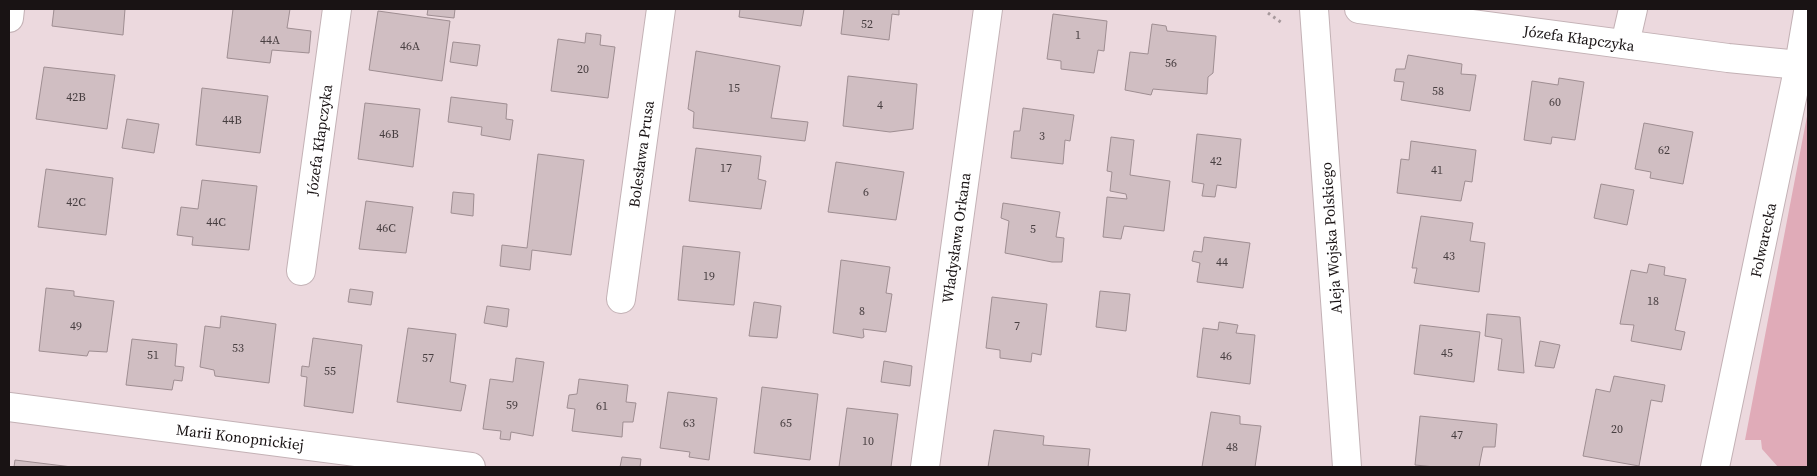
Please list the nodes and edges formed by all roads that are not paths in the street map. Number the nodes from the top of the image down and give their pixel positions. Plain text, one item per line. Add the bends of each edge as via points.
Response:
1 (10, 9) edge
2 (337, 9) edge
3 (662, 9) edge
4 (988, 9) edge
5 (1314, 9) edge
6 (1359, 9) edge
7 (1633, 9) edge
8 (1808, 12) edge
9 (9, 18) edge
10 (1624, 44) junction
11 (1799, 65) junction
12 (301, 271) dead end
13 (621, 300) dead end
14 (9, 407) edge
15 (472, 467) edge
16 (925, 467) edge
17 (1347, 467) edge
18 (1715, 467) edge

1 - 9 street
2 - 12 street, Józefa Kłapczyka
3 - 13 street, Bolesława Prusa
4 - 16 street, Władysława Orkana
5 - 17 street, Aleja Wojska Polskiego
6 - 10 street, Józefa Kłapczyka
7 - 10 street
8 - 11 street, Folwarecka
10 - 11 street, Józefa Kłapczyka
11 - 18 street, Folwarecka
14 - 15 street, Marii Konopnickiej

